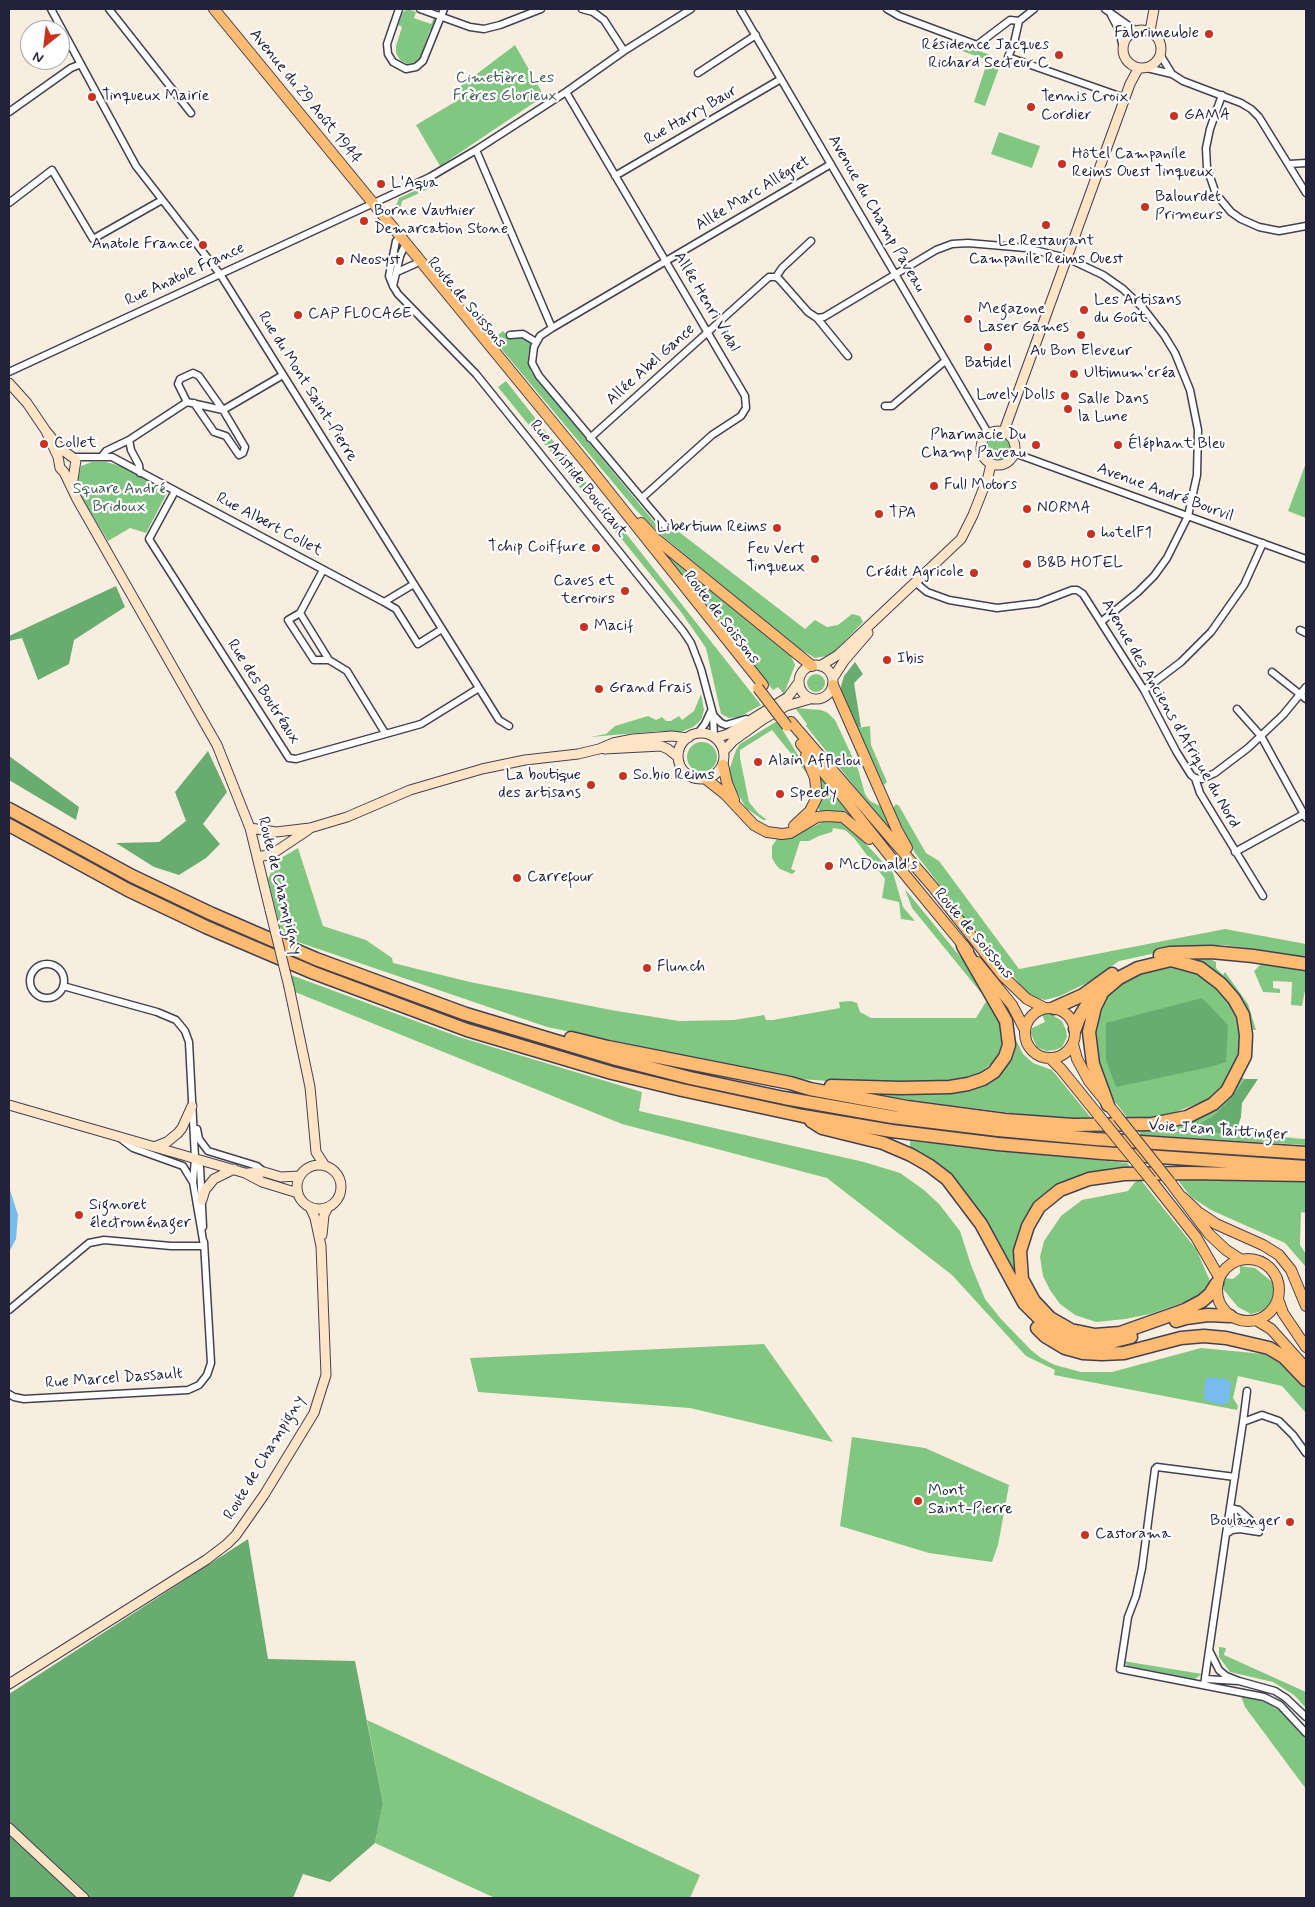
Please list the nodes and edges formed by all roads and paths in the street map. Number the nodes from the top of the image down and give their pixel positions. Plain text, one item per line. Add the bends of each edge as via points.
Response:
1 (51, 9) edge
2 (110, 9) edge
3 (214, 9) edge
4 (399, 9) edge
5 (420, 9) edge
6 (444, 9) edge
7 (541, 9) edge
8 (582, 9) edge
9 (690, 9) edge
10 (740, 9) edge
11 (887, 9) edge
12 (1034, 9) edge
13 (1108, 11) edge
14 (1153, 12) edge
15 (441, 17) junction
16 (1019, 21) junction
17 (1136, 31) junction
18 (1150, 32) junction
19 (756, 35) junction
20 (1122, 48) junction
21 (624, 50) junction
22 (1161, 56) junction
23 (81, 64) junction
24 (1138, 68) junction
25 (1148, 68) junction
26 (698, 73) dead end
27 (1172, 74) junction
28 (781, 79) junction
29 (566, 92) junction
30 (1222, 95) junction
31 (1125, 98) junction
32 (9, 112) edge
33 (191, 113) dead end
34 (476, 150) junction
35 (1306, 163) edge
36 (830, 164) junction
37 (1289, 164) junction
38 (615, 176) junction
39 (1306, 193) edge
40 (162, 200) junction
41 (9, 203) edge
42 (373, 205) junction
43 (1306, 226) edge
44 (811, 241) dead end
45 (402, 245) junction
46 (1067, 258) junction
47 (666, 262) junction
48 (415, 264) junction
49 (397, 272) junction
50 (220, 274) junction
51 (895, 275) junction
52 (776, 277) junction
53 (393, 286) junction
54 (817, 318) junction
55 (466, 321) junction
56 (552, 328) junction
57 (708, 332) junction
58 (510, 335) dead end
59 (536, 342) junction
60 (848, 356) dead end
61 (946, 361) junction
62 (9, 372) edge
63 (283, 375) junction
64 (9, 383) edge
65 (191, 402) junction
66 (886, 406) dead end
67 (223, 410) junction
68 (46, 431) junction
69 (1004, 431) junction
70 (988, 434) junction
71 (590, 438) junction
72 (130, 440) junction
73 (1014, 453) junction
74 (72, 456) junction
75 (102, 456) junction
76 (88, 458) junction
77 (59, 460) junction
78 (586, 463) junction
79 (991, 464) junction
80 (75, 468) junction
81 (64, 472) junction
82 (140, 472) junction
83 (72, 489) junction
84 (175, 491) junction
85 (642, 498) junction
86 (1188, 516) junction
87 (665, 526) dead end
88 (1263, 543) junction
89 (1306, 559) edge
90 (323, 570) junction
91 (915, 582) junction
92 (414, 584) junction
93 (384, 602) junction
94 (300, 613) junction
95 (1101, 622) junction
96 (442, 629) junction
97 (329, 660) junction
98 (816, 666) junction
99 (1272, 672) dead end
100 (833, 681) junction
101 (799, 682) junction
102 (761, 687) junction
103 (1306, 687) edge
104 (479, 688) junction
105 (1144, 690) junction
106 (1303, 696) edge
107 (810, 698) junction
108 (1237, 709) dead end
109 (712, 712) junction
110 (758, 715) junction
111 (789, 724) junction
112 (508, 726) dead end
113 (385, 734) junction
114 (697, 734) junction
115 (1261, 736) junction
116 (715, 737) junction
117 (688, 738) junction
118 (801, 744) junction
119 (599, 749) junction
120 (724, 751) junction
121 (678, 757) junction
122 (723, 765) junction
123 (1195, 778) junction
124 (706, 779) junction
125 (736, 805) junction
126 (9, 809) edge
127 (1305, 816) edge
128 (9, 825) edge
129 (250, 828) junction
130 (310, 828) junction
131 (775, 834) junction
132 (1236, 852) junction
133 (258, 857) junction
134 (892, 860) junction
135 (933, 887) junction
136 (1263, 896) dead end
137 (963, 946) junction
138 (1306, 964) edge
139 (63, 986) junction
140 (1104, 991) junction
141 (1050, 1008) junction
142 (490, 1022) junction
143 (1024, 1028) junction
144 (1075, 1029) junction
145 (1073, 1044) junction
146 (1051, 1059) junction
147 (790, 1083) junction
148 (9, 1105) edge
149 (1108, 1105) junction
150 (192, 1106) junction
151 (803, 1116) junction
152 (120, 1137) junction
153 (154, 1147) junction
154 (316, 1152) junction
155 (1306, 1154) edge
156 (195, 1158) junction
157 (325, 1166) junction
158 (312, 1167) junction
159 (1306, 1167) edge
160 (234, 1170) junction
161 (264, 1172) junction
162 (245, 1173) junction
163 (1306, 1175) edge
164 (300, 1176) junction
165 (193, 1182) junction
166 (298, 1193) junction
167 (1182, 1197) junction
168 (202, 1200) junction
169 (310, 1207) junction
170 (328, 1207) junction
171 (204, 1246) junction
172 (322, 1246) junction
173 (1240, 1259) junction
174 (1218, 1280) junction
175 (1278, 1299) junction
176 (1024, 1303) junction
177 (1306, 1306) edge
178 (9, 1310) edge
179 (1230, 1316) junction
180 (1256, 1320) junction
181 (1306, 1347) edge
182 (1306, 1368) edge
183 (1306, 1380) edge
184 (1247, 1391) dead end
185 (9, 1394) edge
186 (1243, 1422) junction
187 (1306, 1453) edge
188 (1235, 1477) junction
189 (1230, 1508) junction
190 (1226, 1534) junction
191 (1209, 1651) junction
192 (1238, 1681) junction
193 (1205, 1682) junction
194 (9, 1684) edge
195 (1306, 1718) edge
196 (1306, 1733) edge
197 (9, 1828) edge
198 (84, 1898) edge

1 - 23 street, Rue du Mont Saint-Pierre
2 - 33 street
3 - 42 main road, Avenue du 29 Août 1944
4 - 15 street via 387,48 393,62 406,69 423,61
5 - 15 street
6 - 15 street
7 - 15 street via 484,29
8 - 21 street via 604,20
9 - 21 street, Rue Anatole France
10 - 19 street, Avenue du Champ Paveau
11 - 16 street via 977,45 1010,20
12 - 16 street
13 - 17 street
13 - 20 street via 1119,30
14 - 18 street
16 - 31 street via 1008,57
17 - 18 street
17 - 20 street via 1129,34
18 - 22 street via 1160,41
19 - 26 street
19 - 28 street, Avenue du Champ Paveau
20 - 24 street via 1126,61
21 - 29 street, Rue Anatole France
22 - 25 street
22 - 27 street
23 - 32 street
23 - 40 street, Rue du Mont Saint-Pierre via 136,166
24 - 25 street
24 - 31 street
25 - 27 street
27 - 30 street
28 - 36 street, Avenue du Champ Paveau
28 - 38 street, Rue Harry Baur
29 - 34 street, Rue Anatole France
29 - 38 street, Allée Henri Vidal
30 - 37 street via 1255,113
30 - 43 street via 1206,148 1207,168 1216,194 1231,212 1259,227 1279,231
31 - 46 street
34 - 42 street, Rue Anatole France
34 - 56 street
35 - 37 street
36 - 47 street, Allée Marc Allégret
36 - 51 street, Avenue du Champ Paveau
37 - 39 street
38 - 47 street, Allée Henri Vidal
40 - 41 street via 93,239 52,170
40 - 50 street, Rue du Mont Saint-Pierre
42 - 45 main road, Route de Soissons
42 - 50 street, Rue Anatole France
44 - 52 street, Allée Abel Gance
45 - 48 main road, Route de Soissons
45 - 49 street
45 - 53 street via 389,276
45 - 55 main road, Route de Soissons
46 - 51 street via 1026,248 960,243 936,250
46 - 69 street
46 - 86 street via 1123,289 1154,320 1175,353 1190,390 1198,430 1197,475
47 - 56 street, Allée Marc Allégret
47 - 57 street, Allée Henri Vidal
48 - 49 street
48 - 55 main road, Route de Soissons
49 - 53 street
50 - 62 street, Rue Anatole France
50 - 63 street, Rue du Mont Saint-Pierre
51 - 54 street via 824,317
51 - 61 street, Avenue du Champ Paveau
52 - 54 street
52 - 57 street, Allée Abel Gance via 769,277
53 - 109 street, Rue Aristide Boucicaut via 476,374 683,631 697,655
54 - 60 street
55 - 78 main road, Route de Soissons
55 - 102 main road, Route de Soissons
56 - 59 street, Allée Marc Allégret
57 - 71 street, Allée Abel Gance
57 - 85 street, Allée Henri Vidal via 745,396 746,408 741,416 712,436
58 - 59 street via 523,334
59 - 71 street via 532,358 534,368
61 - 66 street via 892,406
61 - 70 street, Avenue du Champ Paveau
63 - 67 street
63 - 92 street, Rue du Mont Saint-Pierre
64 - 68 street, Route de Champigny
65 - 67 street
65 - 67 street via 178,384 180,379 193,373 199,376
65 - 67 street via 214,432 226,436 240,454 245,447
65 - 72 street, Rue Albert Collet
68 - 74 street, Route de Champigny via 60,448
68 - 77 street, Route de Champigny
69 - 70 street
69 - 73 street via 1014,440
70 - 79 street via 980,446 981,454
71 - 85 street
72 - 75 street, Rue Albert Collet
72 - 82 street
73 - 79 street via 1005,464
73 - 86 street, Avenue André Bourvil
74 - 76 street, Rue Albert Collet
74 - 77 street via 65,455
74 - 80 street via 76,460
75 - 76 street, Rue Albert Collet
75 - 82 street, Rue Albert Collet via 112,457
76 - 80 street, Rue Albert Collet
77 - 81 street, Route de Champigny
78 - 98 main road via 656,539
78 - 102 main road, Route de Soissons
79 - 91 street via 961,538
80 - 81 street
80 - 83 street
81 - 83 street, Route de Champigny
82 - 84 street, Rue Albert Collet
83 - 129 street, Route de Champigny via 216,746
84 - 90 street, Rue Albert Collet
84 - 113 street, Rue des Boutréaux via 149,539 289,758 296,759
85 - 87 street
86 - 88 street, Avenue André Bourvil
86 - 95 street via 1174,546 1154,576
88 - 89 street, Avenue André Bourvil
88 - 105 street via 1236,598 1211,632 1181,662
90 - 93 street, Rue Albert Collet
90 - 94 street
91 - 95 street, Avenue des Anciens d'Afrique du Nord via 927,592 949,600 997,608 1038,603 1077,590 1086,597
91 - 98 street via 838,655
91 - 100 street via 844,661
92 - 93 street
92 - 96 street, Rue du Mont Saint-Pierre
93 - 96 street, Rue Albert Collet via 396,609 418,644
94 - 97 street
94 - 97 street via 288,620 314,660
95 - 105 street, Avenue des Anciens d'Afrique du Nord
96 - 104 street, Rue du Mont Saint-Pierre
97 - 113 street via 347,672
98 - 100 street via 826,668
98 - 101 street via 803,672
99 - 106 street
100 - 107 street via 831,691 822,698
100 - 135 main road via 897,830
101 - 107 street via 802,692
101 - 110 street via 788,697
102 - 111 main road, Route de Soissons
103 - 106 street
104 - 112 street, Rue du Mont Saint-Pierre via 499,720
104 - 113 street, Rue des Boutréaux via 421,724
105 - 123 street, Avenue des Anciens d'Afrique du Nord via 1176,751
106 - 115 street
107 - 120 street via 786,706 762,720
108 - 115 street
109 - 110 street via 721,724 726,725
109 - 114 street
109 - 116 street, Rue Aristide Boucicaut
110 - 116 street via 728,734
111 - 118 main road, Route de Soissons
111 - 135 main road, Route de Soissons
114 - 116 street
114 - 117 street
115 - 123 street via 1215,773 1202,779
115 - 127 street
116 - 120 street
117 - 119 street via 633,739
117 - 121 street
118 - 131 main road via 816,778 817,797 798,824
118 - 134 main road, Route de Soissons
119 - 121 street via 661,746
119 - 130 street via 482,769 410,790 347,817
120 - 122 street
121 - 124 street via 686,774
122 - 124 street via 718,773
122 - 125 main road
123 - 132 street, Avenue des Anciens d'Afrique du Nord via 1200,793
124 - 125 main road
125 - 131 main road via 754,825
126 - 142 highway via 123,871 220,918 316,959
127 - 132 street, Avenue des Anciens d'Afrique du Nord
128 - 151 highway via 128,890 206,927 417,1012 526,1049 612,1073
129 - 130 street via 276,832
129 - 133 street, Route de Champigny
130 - 133 street via 272,854
131 - 134 main road via 790,833 818,817 843,817
132 - 136 street, Avenue des Anciens d'Afrique du Nord
133 - 154 street, Route de Champigny, bridge via 310,1087
134 - 137 main road, Route de Soissons
135 - 141 main road, Route de Soissons via 1016,990 1034,1004
137 - 143 main road, Route de Soissons via 1012,1005
137 - 147 highway via 1006,1021 1008,1045 1005,1057 994,1072 968,1084 950,1086 844,1087
138 - 141 highway via 1211,952 1170,953 1137,960 1083,995
139 - 139 street via 63,975 50,965 35,969 30,979 33,990 41,997 57,995
139 - 150 street via 176,1020 189,1042
140 - 144 highway via 1083,1011
140 - 147 highway via 1138,968 1171,960 1200,968 1221,984 1243,1014 1246,1035 1245,1056 1227,1091 1213,1104 1173,1121 1073,1125 907,1107
140 - 149 highway via 1095,1007 1089,1032 1093,1064
141 - 143 main road via 1032,1015
141 - 144 main road via 1068,1015
142 - 147 highway
142 - 155 highway, Voie Jean Taittinger via 616,1060 690,1078 902,1118 1128,1142
143 - 146 main road via 1028,1047 1038,1056
144 - 145 main road
145 - 146 main road via 1068,1052
145 - 149 main road via 1081,1069
146 - 174 main road, bridge via 1196,1237
148 - 152 street
149 - 167 main road, bridge
150 - 153 street via 178,1133
150 - 156 street
150 - 161 street via 199,1139 208,1151 257,1166
151 - 159 highway, Voie Jean Taittinger via 989,1143
151 - 176 highway via 822,1128 883,1143 911,1155 947,1179 981,1224
152 - 153 street
152 - 165 street via 133,1148 183,1166
153 - 156 street
154 - 157 street, Route de Champigny
154 - 158 street, Route de Champigny
156 - 160 street
156 - 165 street, Rue Marcel Dassault
156 - 168 street, Rue Marcel Dassault via 200,1167
157 - 158 street
157 - 170 street via 337,1176 341,1186 336,1201
158 - 164 street
160 - 162 street
160 - 168 street via 214,1179
161 - 162 street
161 - 164 street via 281,1178
162 - 166 street
163 - 174 highway via 1170,1173 1089,1179 1060,1190 1039,1207 1028,1226 1020,1251 1022,1279 1034,1301 1050,1318 1071,1330 1095,1335 1120,1333 1185,1310 1210,1294
164 - 166 street
165 - 171 street, Rue Marcel Dassault
166 - 169 street
167 - 173 main road via 1209,1234
167 - 177 main road via 1216,1224 1279,1255 1292,1270
168 - 171 street, Rue Marcel Dassault
169 - 170 street
169 - 172 street, Route de Champigny
170 - 172 street, Route de Champigny via 324,1215
171 - 178 street via 104,1240 89,1243
171 - 185 street, Rue Marcel Dassault via 211,1363 207,1376 199,1385 188,1390 24,1399
172 - 194 street, Route de Champigny via 326,1375 314,1413 244,1524 227,1544 206,1560
173 - 174 main road via 1225,1268
173 - 175 main road via 1257,1260 1270,1268 1278,1282
174 - 179 main road via 1216,1292 1223,1309
175 - 180 main road via 1270,1312
175 - 181 main road
176 - 179 highway via 1050,1329 1068,1339 1099,1345 1186,1318
176 - 183 highway via 1027,1318 1045,1336 1065,1348 1083,1353 1124,1353 1181,1338 1226,1338 1269,1348 1284,1357
179 - 180 main road
180 - 182 main road via 1271,1329
184 - 186 street
186 - 187 street via 1262,1415 1278,1421
186 - 188 street
188 - 189 street
188 - 193 street via 1155,1469 1141,1575 1126,1625 1120,1669
189 - 190 street
189 - 190 street via 1239,1510 1259,1532 1240,1529
190 - 191 street
191 - 192 street via 1219,1670
191 - 193 street
192 - 193 street
192 - 195 street via 1275,1691
193 - 196 street via 1264,1697 1280,1705
197 - 198 street

